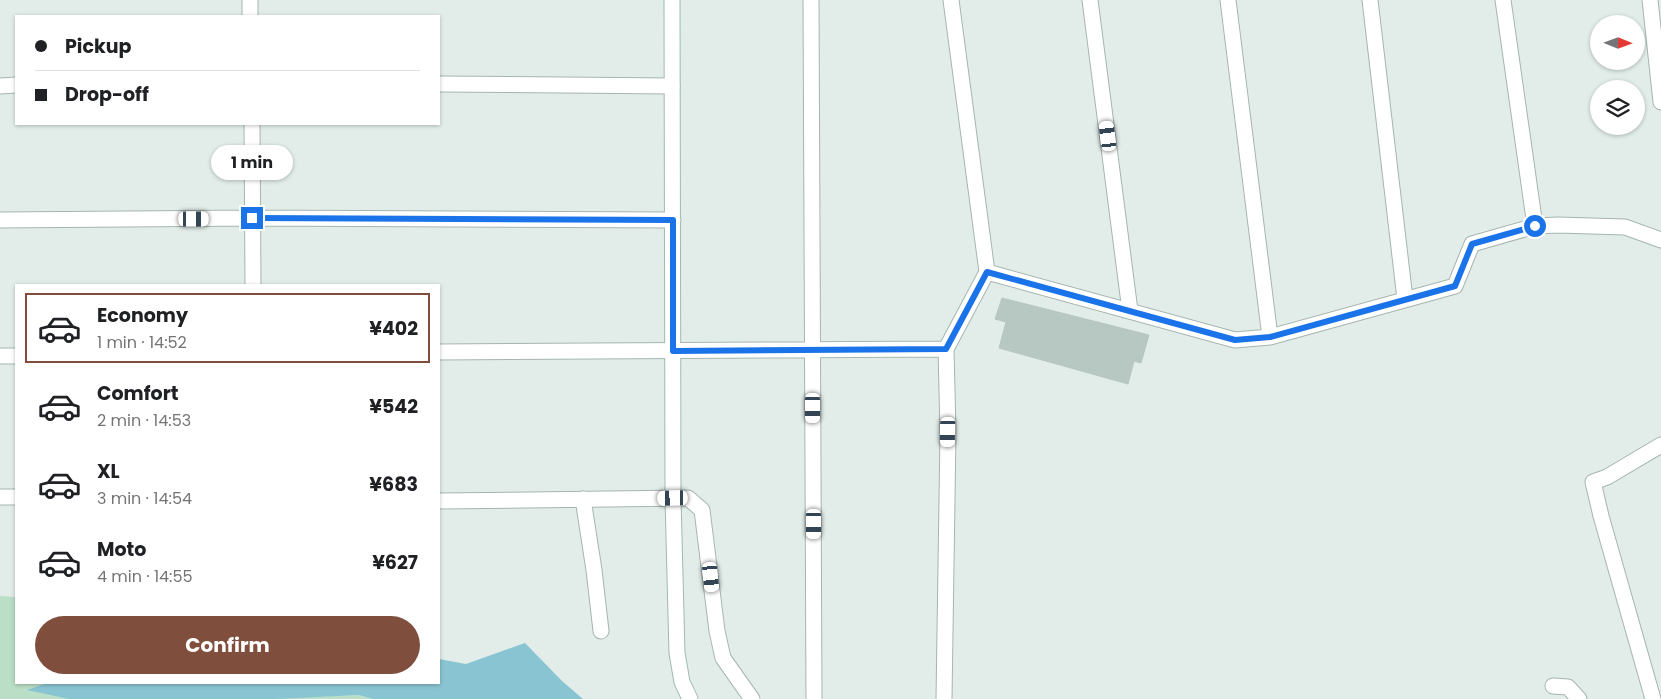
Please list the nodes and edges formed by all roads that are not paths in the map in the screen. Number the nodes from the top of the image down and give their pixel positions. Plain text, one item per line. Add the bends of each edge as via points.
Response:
1 (250, 0) edge
2 (672, 0) edge
3 (811, 0) edge
4 (951, 0) edge
5 (1090, 0) edge
6 (1228, 0) edge
7 (1370, 0) edge
8 (1503, 0) edge
9 (1650, 0) edge
10 (250, 15) edge
11 (440, 84) edge
12 (15, 85) edge
13 (0, 86) edge
14 (672, 86) junction
15 (1661, 102) edge
16 (252, 125) edge
17 (252, 218) junction
18 (0, 220) edge
19 (673, 220) junction
20 (1535, 226) junction
21 (1661, 240) edge
22 (987, 272) junction
23 (253, 284) edge
24 (1405, 300) junction
25 (1130, 311) junction
26 (1270, 337) junction
27 (946, 349) junction
28 (813, 350) junction
29 (673, 351) junction
30 (440, 352) edge
31 (0, 356) edge
32 (15, 356) edge
33 (1661, 445) edge
34 (0, 497) edge
35 (15, 497) edge
36 (673, 498) junction
37 (583, 499) junction
38 (440, 501) edge
39 (601, 631) dead end
40 (1553, 686) dead end
41 (690, 699) edge
42 (752, 699) edge
43 (814, 699) edge
44 (944, 699) edge
45 (1579, 699) edge
46 (1654, 699) edge

1 - 10 street
2 - 14 street
3 - 28 street
4 - 22 street
5 - 25 street
6 - 26 street
7 - 24 street
8 - 20 street
9 - 15 street
11 - 14 street
12 - 13 street
14 - 19 street
16 - 17 street
17 - 18 street
17 - 19 street
17 - 23 street
19 - 29 street
20 - 21 street via 1625,227
20 - 24 street via 1472,244 1455,286
22 - 25 street
22 - 27 street
24 - 26 street
25 - 26 street via 1235,340
27 - 28 street
27 - 44 street
28 - 29 street
28 - 43 street
29 - 30 street
29 - 36 street
31 - 32 street
33 - 46 street via 1607,478 1593,482
34 - 35 street
36 - 37 street
36 - 41 street via 677,653 682,682
36 - 42 street via 688,498 702,510 717,631 724,658
37 - 38 street
37 - 39 street
40 - 45 street via 1568,687

